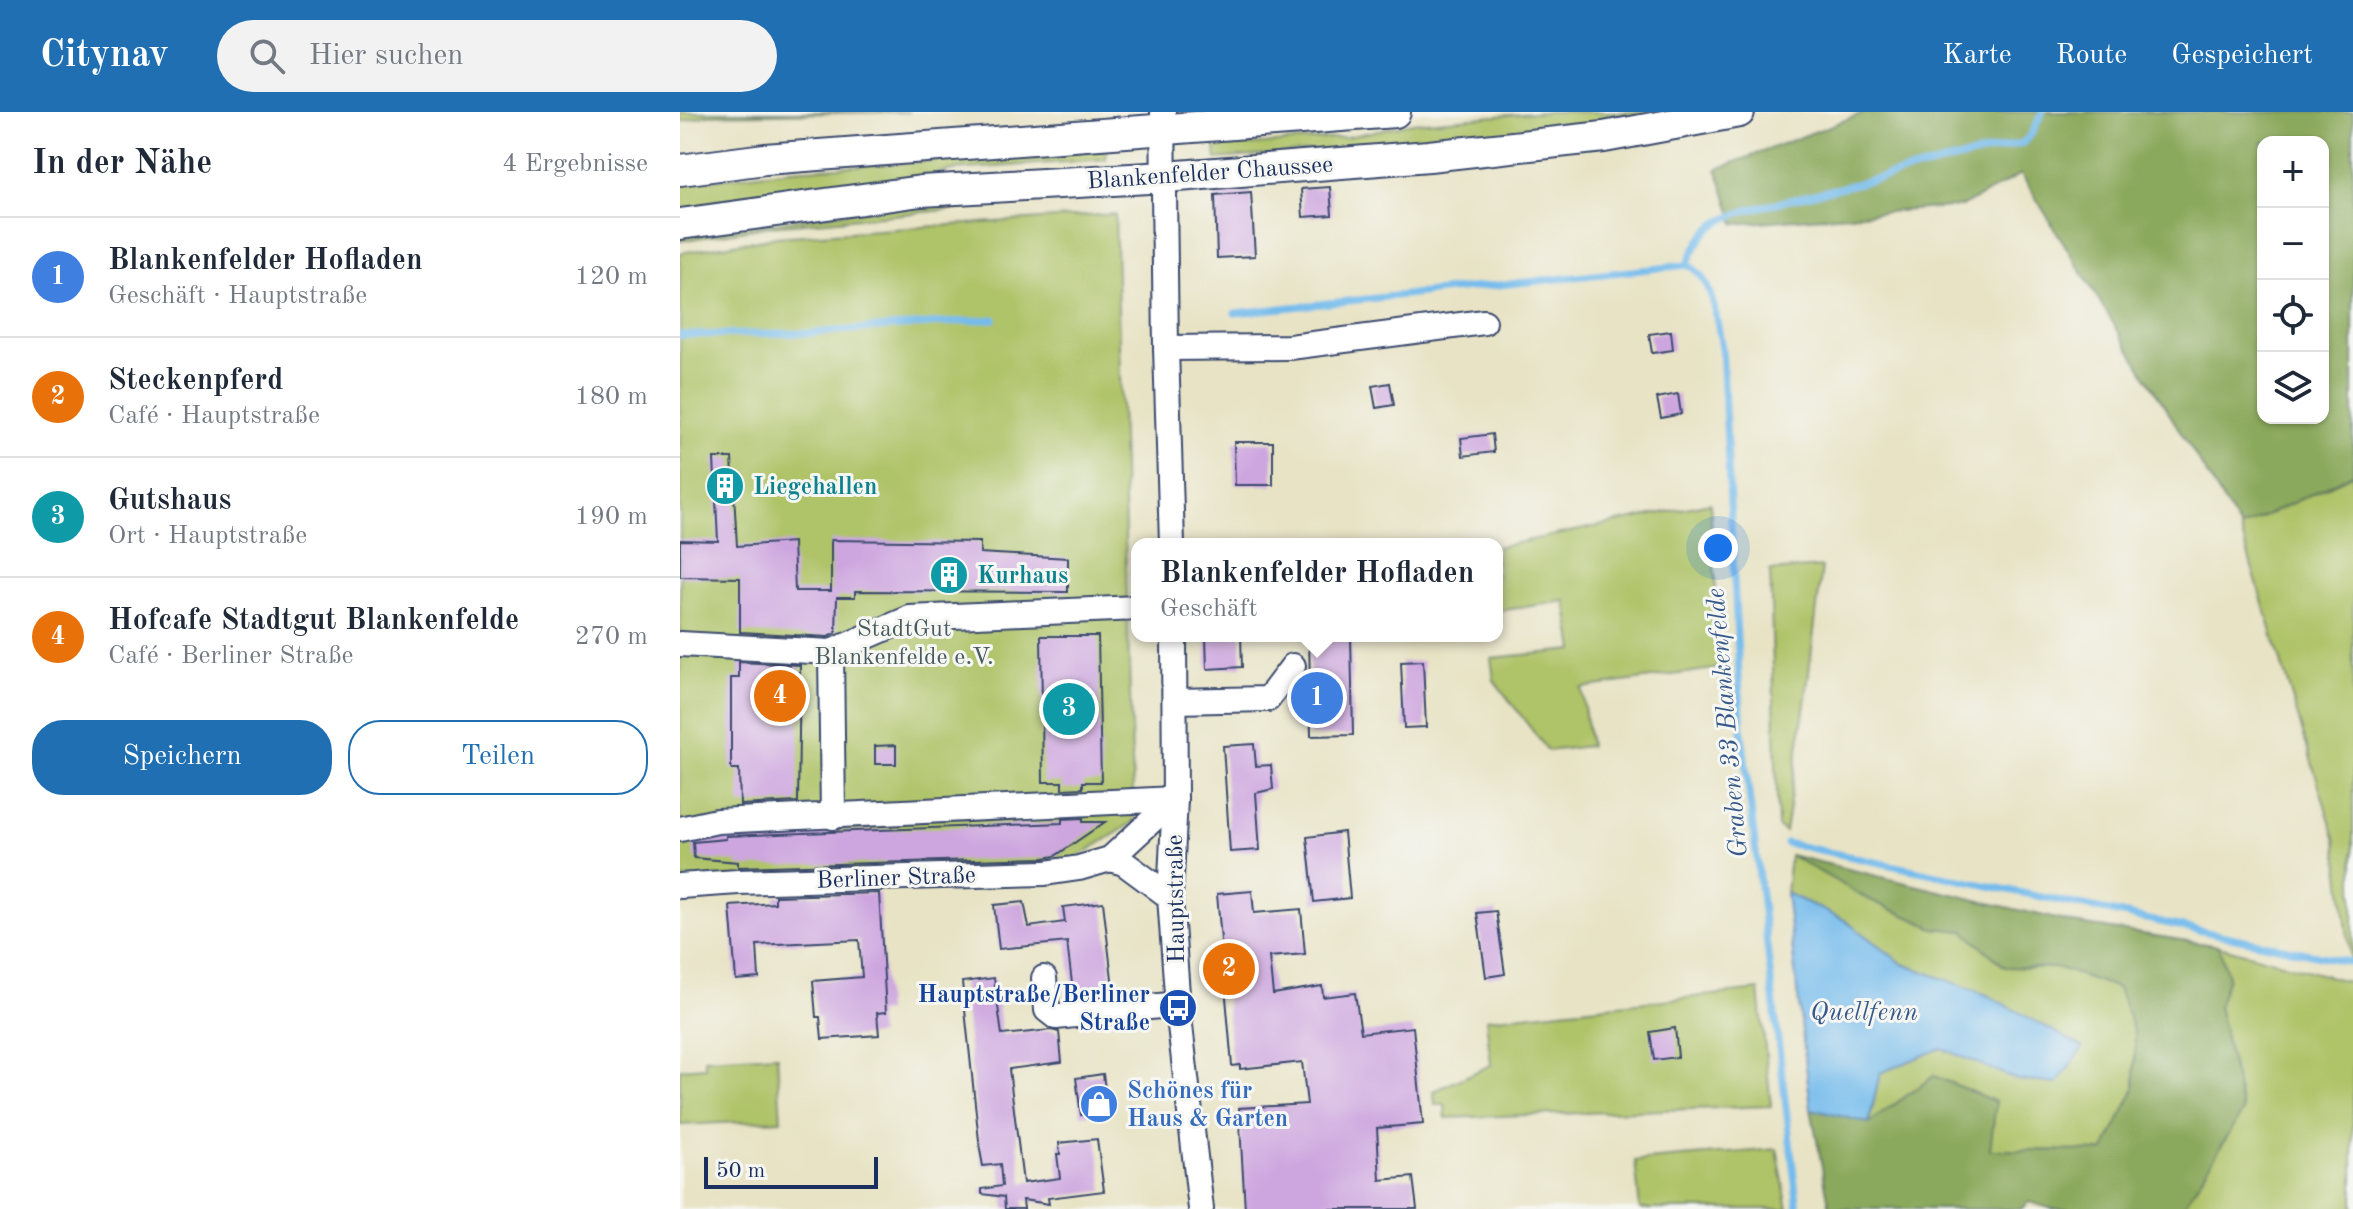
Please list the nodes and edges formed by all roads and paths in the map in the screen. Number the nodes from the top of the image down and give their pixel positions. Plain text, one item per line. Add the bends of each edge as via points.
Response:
1 (1395, 112) edge
2 (1739, 112) edge
3 (1164, 120) edge
4 (680, 170) edge
5 (1166, 177) junction
6 (680, 224) edge
7 (1484, 322) dead end
8 (1166, 348) junction
9 (1172, 538) edge
10 (1131, 608) edge
11 (1174, 642) edge
12 (680, 644) edge
13 (831, 652) junction
14 (1293, 666) dead end
15 (1175, 701) junction
16 (1175, 799) junction
17 (833, 817) junction
18 (680, 829) edge
19 (1110, 859) junction
20 (680, 886) edge
21 (1170, 897) junction
22 (1044, 978) dead end
23 (1178, 1004) junction
24 (1201, 1209) edge

1 - 3 main road, Blankenfelder Chaussee
2 - 5 main road, Blankenfelder Chaussee via 1604,137
3 - 4 main road, Blankenfelder Chaussee
3 - 5 street
5 - 6 main road, Blankenfelder Chaussee via 921,191
5 - 8 street
7 - 8 street via 1290,347
8 - 9 street
10 - 13 street via 910,618
11 - 15 street, Hauptstraße
12 - 13 street
13 - 17 street
14 - 15 street via 1268,699
15 - 16 street, Hauptstraße
16 - 17 street
16 - 19 street, Berliner Straße
16 - 21 street, Hauptstraße
17 - 18 street via 717,821
19 - 20 street, Berliner Straße via 1045,873
19 - 21 street via 1124,863
21 - 23 street, Hauptstraße
22 - 23 street via 1047,1010 1056,1017
23 - 24 street, Hauptstraße

